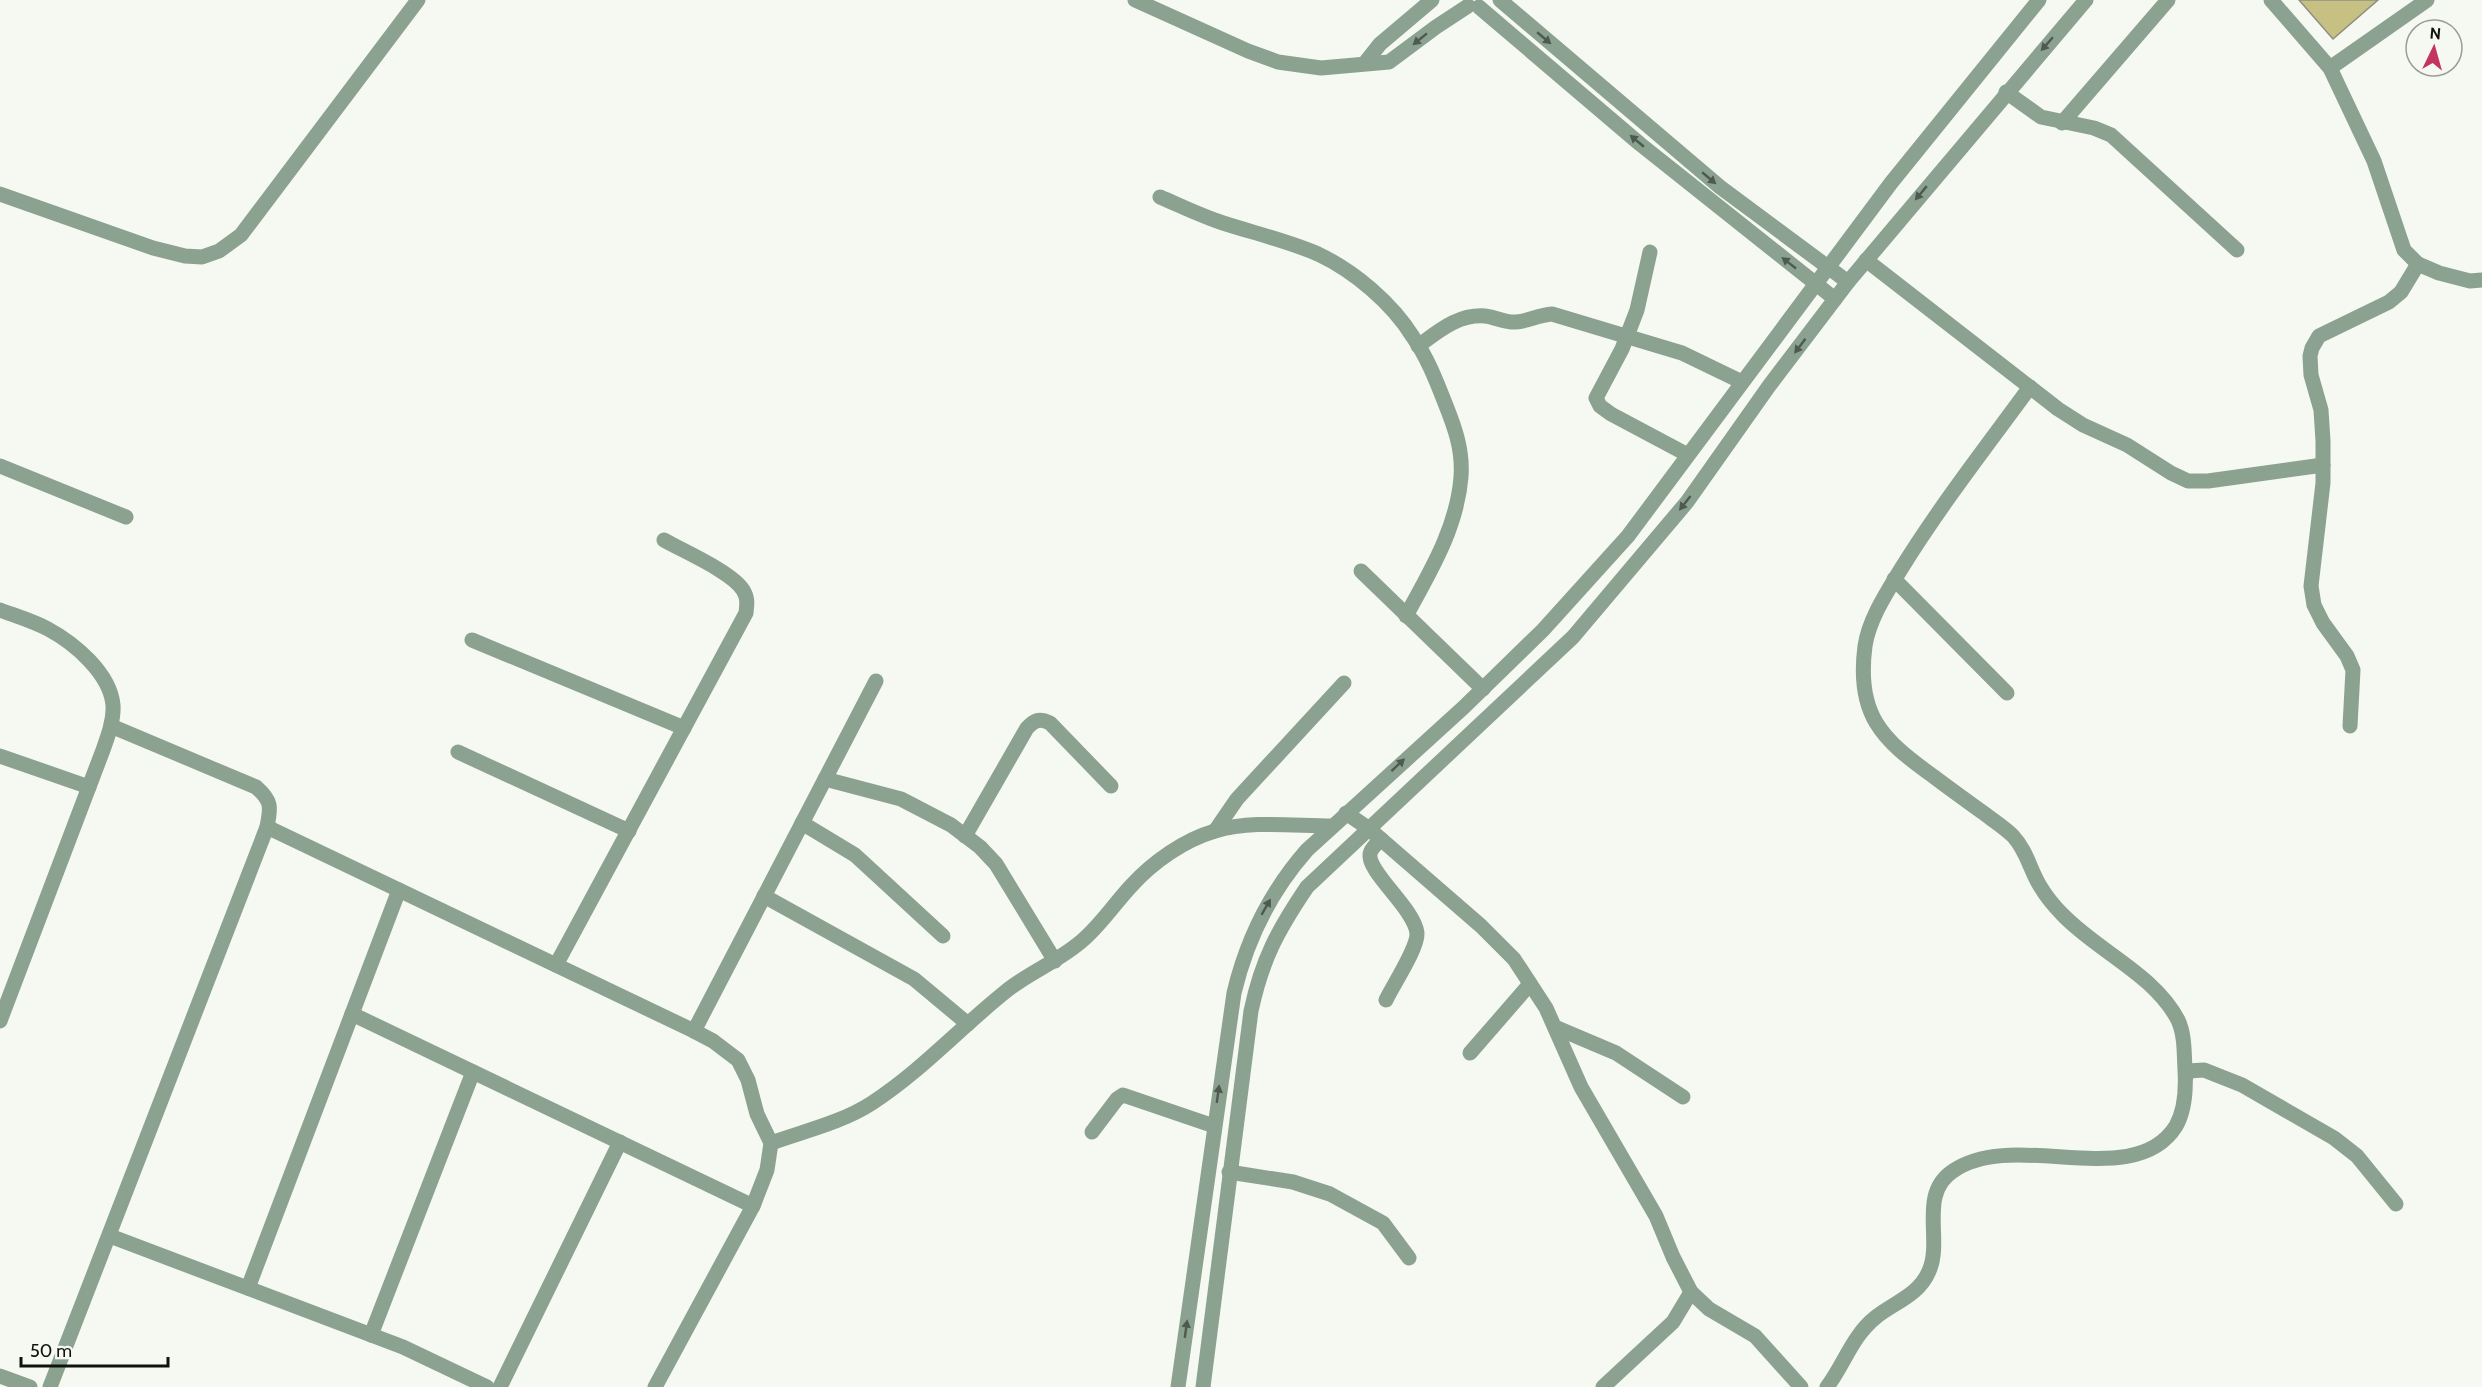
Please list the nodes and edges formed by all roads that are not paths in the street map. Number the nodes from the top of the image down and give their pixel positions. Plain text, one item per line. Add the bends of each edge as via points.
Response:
1 (418, 0) edge
2 (1135, 0) edge
3 (1432, 0) edge
4 (1500, 0) edge
5 (2039, 0) edge
6 (2086, 0) edge
7 (2168, 0) edge
8 (2271, 0) edge
9 (2427, 0) edge
10 (1474, 3) edge
11 (1365, 63) junction
12 (2330, 68) junction
13 (2006, 92) junction
14 (2062, 123) junction
15 (0, 194) edge
16 (1160, 196) dead end
17 (2237, 250) dead end
18 (1650, 252) dead end
19 (1866, 260) junction
20 (2418, 264) junction
21 (1828, 267) junction
22 (2482, 280) edge
23 (1848, 282) junction
24 (1815, 283) junction
25 (1835, 299) junction
26 (1627, 338) junction
27 (1418, 346) junction
28 (1742, 382) junction
29 (2030, 387) junction
30 (1688, 455) junction
31 (2323, 465) junction
32 (0, 466) edge
33 (126, 517) dead end
34 (664, 540) dead end
35 (1361, 572) dead end
36 (1894, 579) junction
37 (0, 610) edge
38 (1407, 616) junction
39 (472, 640) dead end
40 (876, 681) dead end
41 (1344, 683) dead end
42 (1483, 689) junction
43 (2007, 693) dead end
44 (111, 726) junction
45 (2350, 726) dead end
46 (684, 728) junction
47 (458, 752) dead end
48 (0, 756) edge
49 (825, 779) junction
50 (1111, 786) dead end
51 (89, 787) junction
52 (1346, 813) junction
53 (802, 823) junction
54 (1332, 826) junction
55 (267, 827) junction
56 (1368, 828) junction
57 (629, 831) junction
58 (1215, 831) junction
59 (965, 836) junction
60 (1381, 839) junction
61 (399, 890) junction
62 (765, 896) junction
63 (943, 936) dead end
64 (1055, 961) junction
65 (556, 965) junction
66 (1530, 984) junction
67 (1386, 1000) dead end
68 (352, 1014) junction
69 (0, 1021) edge
70 (968, 1024) junction
71 (1557, 1028) junction
72 (694, 1031) junction
73 (1470, 1053) dead end
74 (473, 1072) junction
75 (2186, 1077) junction
76 (1683, 1097) dead end
77 (1214, 1126) junction
78 (1092, 1132) dead end
79 (620, 1142) junction
80 (771, 1143) junction
81 (1230, 1172) junction
82 (2396, 1204) dead end
83 (753, 1206) junction
84 (110, 1236) junction
85 (1409, 1257) dead end
86 (248, 1288) junction
87 (1691, 1292) junction
88 (371, 1335) junction
89 (0, 1376) edge
90 (30, 1387) edge
91 (50, 1387) edge
92 (487, 1387) edge
93 (500, 1387) edge
94 (655, 1387) edge
95 (1178, 1387) edge
96 (1203, 1387) edge
97 (1603, 1387) edge
98 (1801, 1387) edge
99 (1827, 1387) edge

1 - 15 street via 241,235 219,251 202,257 153,248
2 - 11 street via 1278,62 1321,68
3 - 11 street via 1380,44
4 -> 21 street via 1720,187
5 - 21 street
6 -> 13 street
7 - 14 street
8 - 12 street
9 - 12 street
10 -> 11 street via 1389,62
24 -> 10 street via 1640,144
12 - 20 street via 2374,161 2404,250
13 - 14 street via 2041,117
13 -> 19 street
14 - 17 street via 2111,135
16 - 27 street via 1203,216 1291,244 1327,260 1370,290 1396,315
18 - 26 street
19 - 23 street
19 - 29 street
20 - 22 street via 2470,281
20 - 31 street via 2390,302 2319,336 2312,348 2312,375 2321,410
21 - 23 street
21 - 24 street
23 - 25 street
24 - 25 street
24 - 28 street
25 -> 56 street via 1687,502 1573,637
26 - 27 street via 1552,314 1515,323 1485,316 1452,322
26 - 28 street via 1682,353
26 - 30 street via 1599,389 1596,398 1600,406
27 - 38 street via 1458,435 1461,479 1450,529
28 - 30 street
29 - 31 street via 2083,425 2127,445 2188,481
29 - 36 street via 1948,497
30 - 42 street via 1628,536 1544,630
31 - 45 street via 2311,586 2314,605 2353,670
32 - 33 street
34 - 46 street via 733,578 747,601 746,613
35 - 38 street
36 - 43 street
36 - 75 street via 1866,642 1863,673 1866,699 1881,734 1899,752 2014,837 2028,857 2038,885 2062,914 2146,982 2178,1021 2184,1041
37 - 44 street via 48,630 75,648 103,678 113,704
38 - 42 street
39 - 46 street
40 - 49 street
41 - 58 street via 1237,799
52 -> 42 street
44 - 51 street
44 - 55 street via 256,786 268,797
46 - 57 street
47 - 57 street
48 - 51 street
49 - 53 street
49 - 59 street via 901,799
50 - 59 street via 1050,723 1034,720
51 - 69 street
52 - 54 street
52 - 56 street
53 - 62 street
53 - 63 street via 855,855
54 - 58 street via 1248,826
77 -> 54 street via 1241,962 1254,929 1286,873
55 - 61 street
55 - 84 street
56 - 60 street
56 - 81 street via 1307,887 1264,961 1251,1011
57 - 65 street
58 - 64 street via 1154,863 1083,940
59 - 64 street via 996,864
60 - 66 street via 1501,944
60 - 67 street via 1370,854 1371,863 1402,903 1417,933
61 - 65 street
61 - 68 street
62 - 70 street via 914,979
62 - 72 street
64 - 70 street via 1006,990
65 - 72 street
66 - 71 street
66 - 73 street
68 - 74 street
68 - 86 street
70 - 80 street via 872,1103
71 - 76 street via 1616,1053
71 - 87 street via 1581,1087 1656,1216
72 - 80 street via 738,1060
74 - 79 street
74 - 88 street
75 - 82 street via 2188,1071 2205,1070 2242,1085 2334,1138 2357,1156
75 - 99 street via 2177,1124 2147,1150 2129,1157 2106,1158 2019,1154 1977,1160 1953,1170 1935,1195 1932,1266 1924,1282 1863,1329
77 - 78 street via 1123,1095
95 -> 77 street
79 - 83 street
79 - 93 street
80 - 83 street via 767,1170
81 - 85 street via 1293,1182 1330,1194 1383,1223
81 - 96 street
83 - 94 street
84 - 86 street
84 - 91 street
86 - 88 street
87 - 97 street via 1673,1322
87 - 98 street via 1755,1336
88 - 92 street
89 - 90 street

